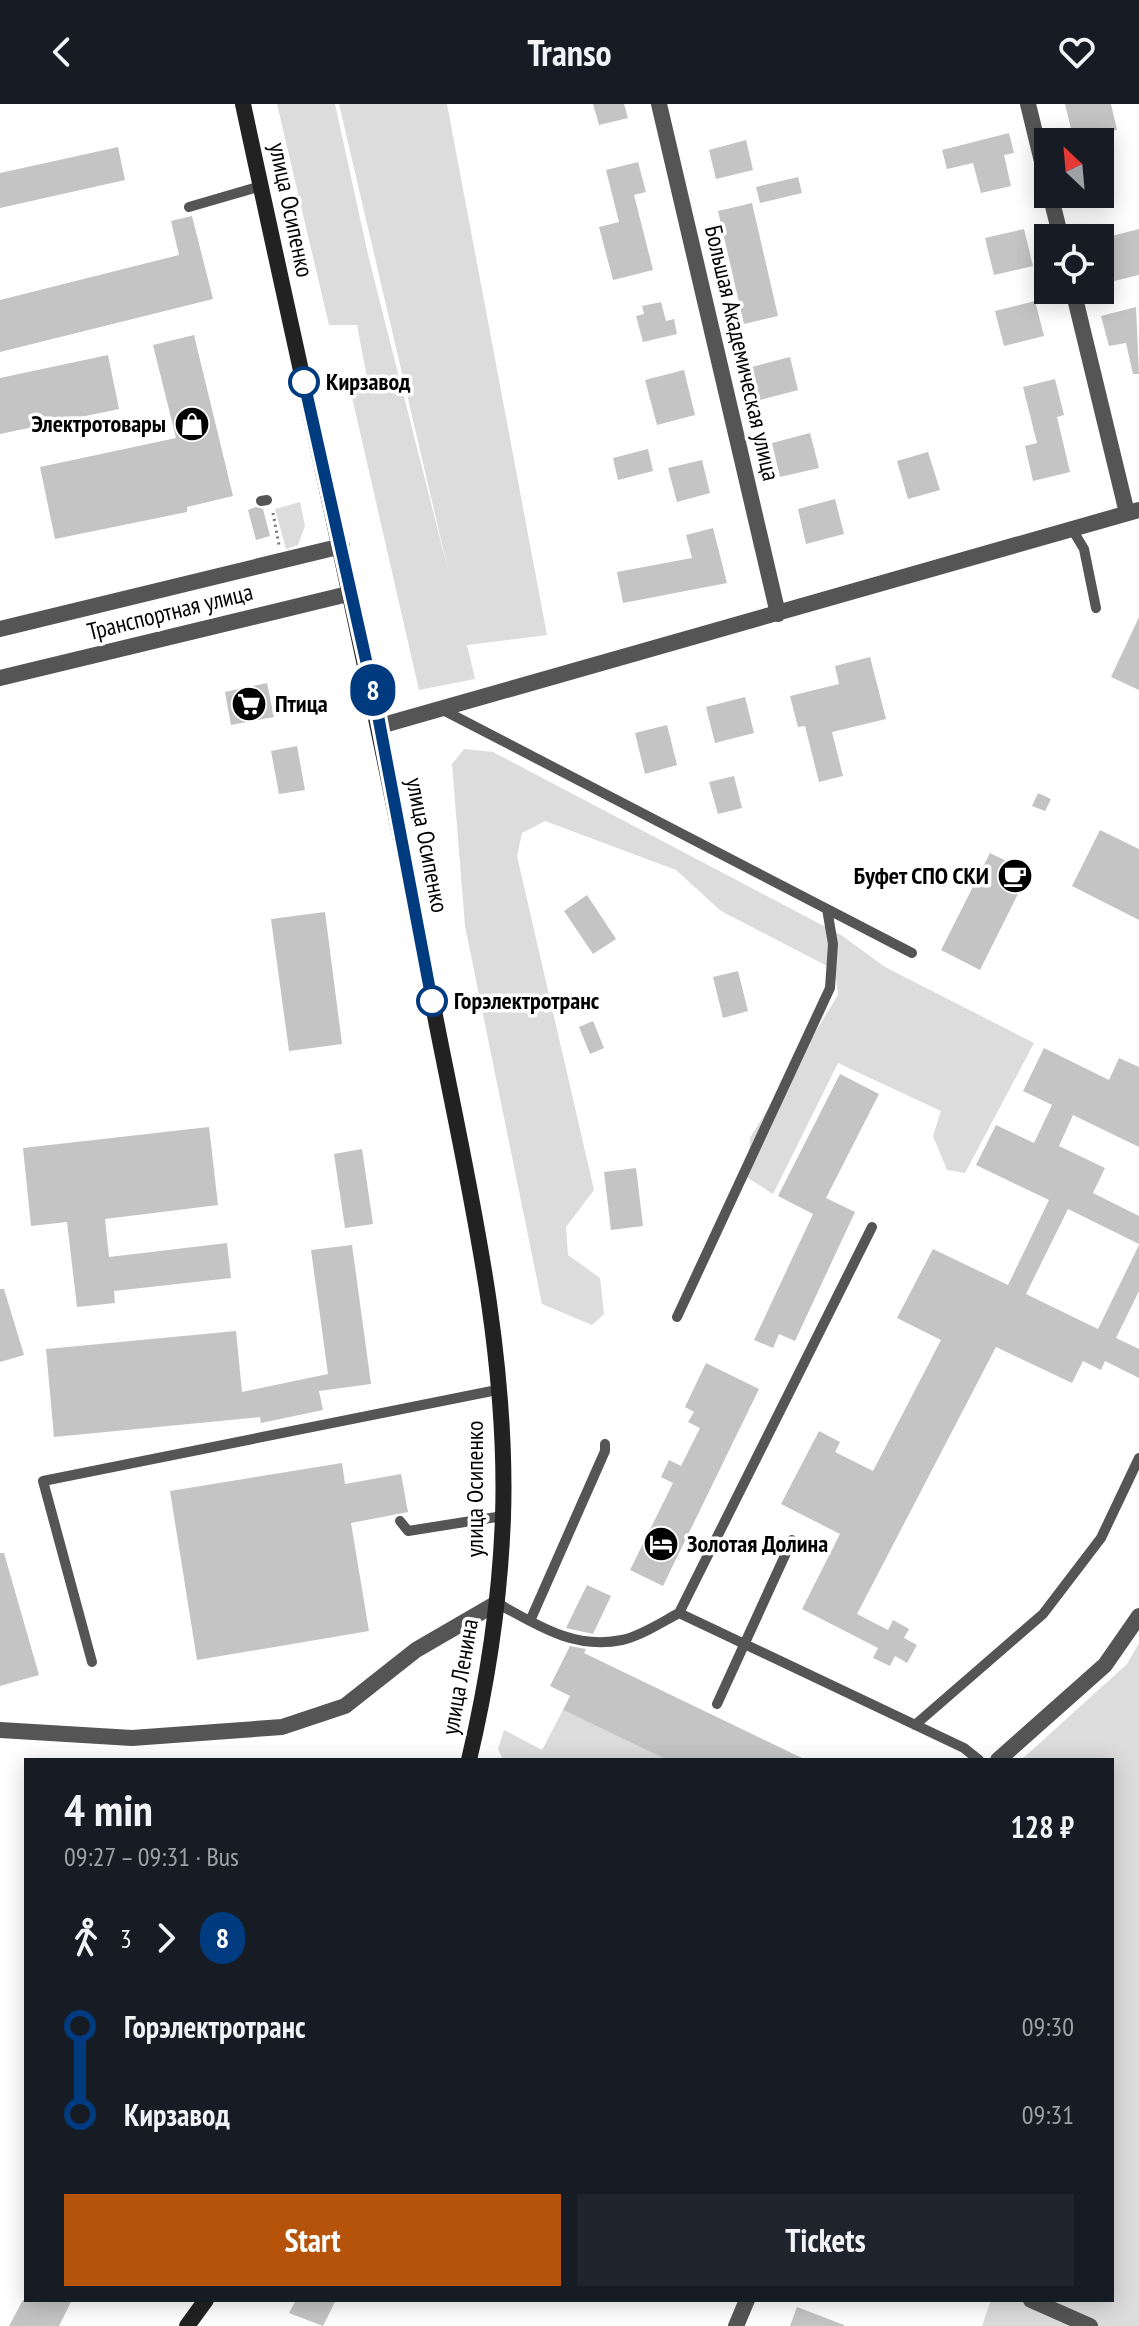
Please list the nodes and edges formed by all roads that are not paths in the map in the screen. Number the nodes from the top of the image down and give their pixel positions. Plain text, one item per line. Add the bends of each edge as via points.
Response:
1 (243, 104) edge
2 (659, 104) edge
3 (1028, 104) edge
4 (1034, 129) edge
5 (261, 186) junction
6 (189, 207) dead end
7 (1077, 304) edge
8 (1133, 511) edge
9 (1072, 529) junction
10 (342, 546) junction
11 (352, 593) junction
12 (1096, 608) dead end
13 (778, 614) junction
14 (0, 629) edge
15 (0, 678) edge
16 (443, 710) junction
17 (380, 726) junction
18 (827, 909) junction
19 (912, 953) dead end
20 (872, 1227) dead end
21 (677, 1317) dead end
22 (497, 1390) junction
23 (605, 1444) dead end
24 (1139, 1458) edge
25 (503, 1516) junction
26 (400, 1521) dead end
27 (792, 1540) dead end
28 (497, 1603) junction
29 (679, 1613) junction
30 (1139, 1616) edge
31 (530, 1621) junction
32 (744, 1644) junction
33 (92, 1662) dead end
34 (717, 1704) dead end
35 (915, 1725) junction
36 (0, 1730) edge
37 (469, 1758) edge
38 (976, 1758) edge
39 (1000, 1758) edge
40 (205, 2302) edge
41 (746, 2302) edge
42 (1034, 2302) edge
43 (1059, 2320) edge
44 (187, 2326) edge
45 (736, 2326) edge
46 (1090, 2326) edge

1 - 5 main road, улица Осипенко
2 - 13 street, Большая Академическая улица
3 - 4 street
5 - 6 lane
5 - 10 main road, улица Осипенко
7 - 8 street
8 - 9 street
9 - 12 lane via 1084,549
9 - 13 street
10 - 11 main road, улица Осипенко
10 - 14 street, Транспортная улица
11 - 15 street, Транспортная улица
11 - 17 main road, улица Осипенко
13 - 16 street
16 - 17 street
16 - 18 lane
17 - 22 main road, улица Осипенко via 487,1296
18 - 19 lane
18 - 21 lane via 833,944 830,988
20 - 29 lane
22 - 25 main road, улица Осипенко
22 - 33 lane via 43,1481
23 - 31 lane
24 - 35 lane via 1101,1538 1043,1614
25 - 26 lane via 408,1531
25 - 28 main road, улица Осипенко
27 - 32 lane
28 - 31 lane
28 - 36 street via 416,1650 345,1706 282,1727 132,1738
28 - 37 main road, улица Ленина
29 - 31 lane via 623,1640 584,1642
29 - 32 lane
30 - 39 street via 1105,1665
32 - 34 lane
32 - 35 lane
35 - 38 lane
40 - 44 main road
41 - 45 street
42 - 43 street
43 - 46 street

